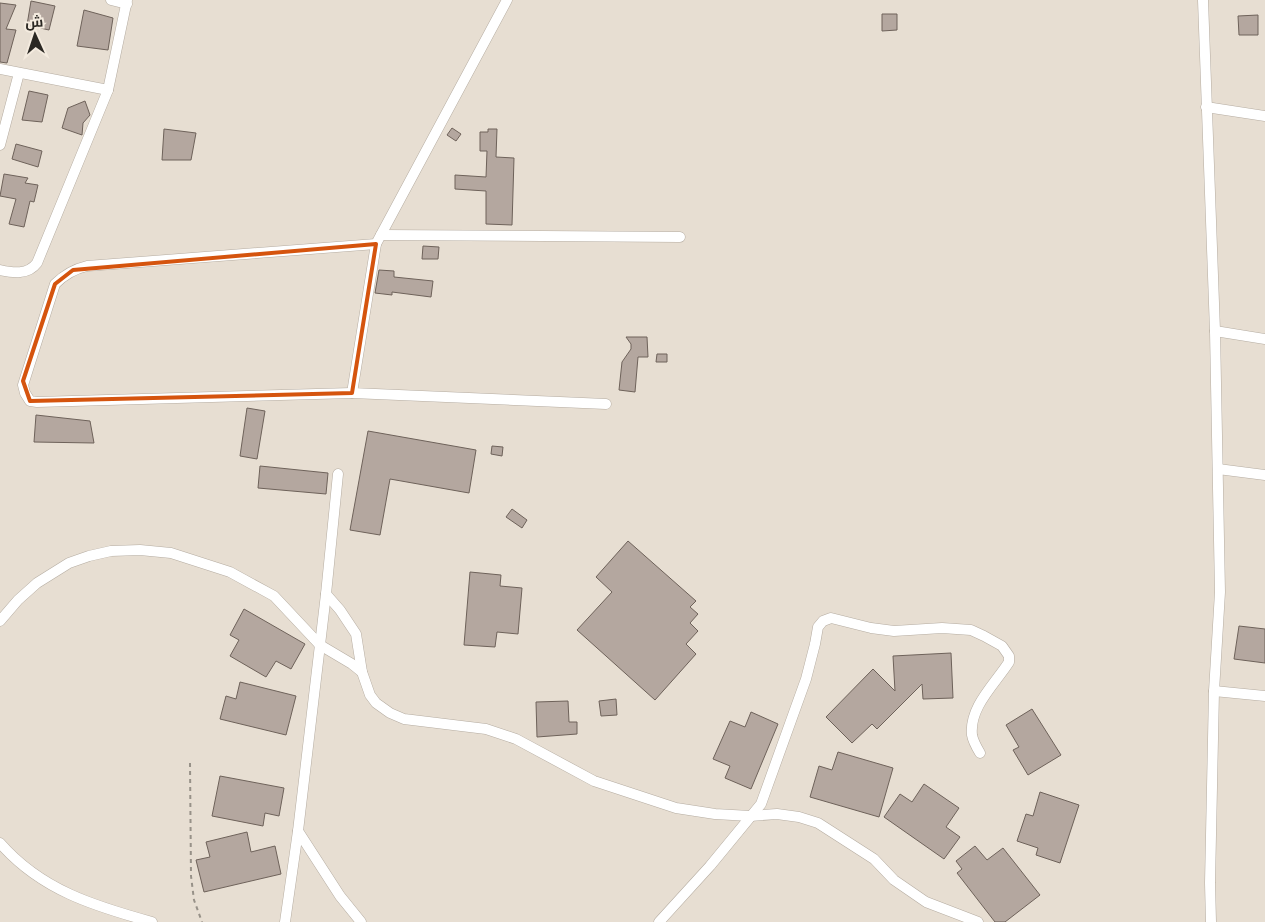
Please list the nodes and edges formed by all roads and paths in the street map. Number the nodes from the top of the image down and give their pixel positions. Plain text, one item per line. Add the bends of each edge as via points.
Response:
1 (111, 0) edge
2 (506, 0) edge
3 (1203, 0) edge
4 (127, 2) edge
5 (0, 69) edge
6 (18, 73) junction
7 (108, 90) junction
8 (1206, 107) junction
9 (1265, 116) edge
10 (0, 144) edge
11 (680, 237) dead end
12 (379, 240) junction
13 (1, 272) edge
14 (1215, 331) junction
15 (1265, 339) edge
16 (352, 393) junction
17 (606, 404) dead end
18 (1218, 469) junction
19 (338, 474) dead end
20 (1265, 475) edge
21 (326, 594) junction
22 (0, 621) edge
23 (320, 645) junction
24 (362, 672) junction
25 (1214, 691) junction
26 (1265, 696) edge
27 (980, 753) dead end
28 (190, 763) dead end
29 (750, 816) junction
30 (298, 831) junction
31 (0, 843) edge
32 (152, 922) edge
33 (202, 922) edge
34 (285, 922) edge
35 (361, 922) edge
36 (659, 922) edge
37 (978, 922) edge
38 (1211, 922) edge

1 - 4 street
2 - 12 street
3 - 8 street
4 - 7 street
5 - 6 street
6 - 7 street
6 - 10 street
7 - 13 street via 37,263 26,271
8 - 9 street
8 - 14 street
11 - 12 street
12 - 16 street
12 - 16 street via 87,266 73,270 56,284 23,385 30,400 37,402
14 - 15 street
14 - 18 street
16 - 17 street
18 - 20 street
18 - 25 street via 1220,592
19 - 21 street
21 - 23 street
21 - 24 street via 356,634
22 - 23 street via 38,583 69,563 89,556 140,550 171,553 230,572 274,596
23 - 24 street
23 - 30 street
24 - 29 street via 376,703 404,719 486,729 516,739 594,781 676,808
25 - 26 street
25 - 38 street
27 - 29 street via 972,736 973,722 978,705 1009,662 1002,646 971,630 894,631 831,618 818,627 806,679 764,798
28 - 33 path via 192,876 194,900
29 - 36 street
29 - 37 street via 777,814 818,823 874,859 894,880 926,902
30 - 34 street
30 - 35 street
31 - 32 street via 33,874 78,899

